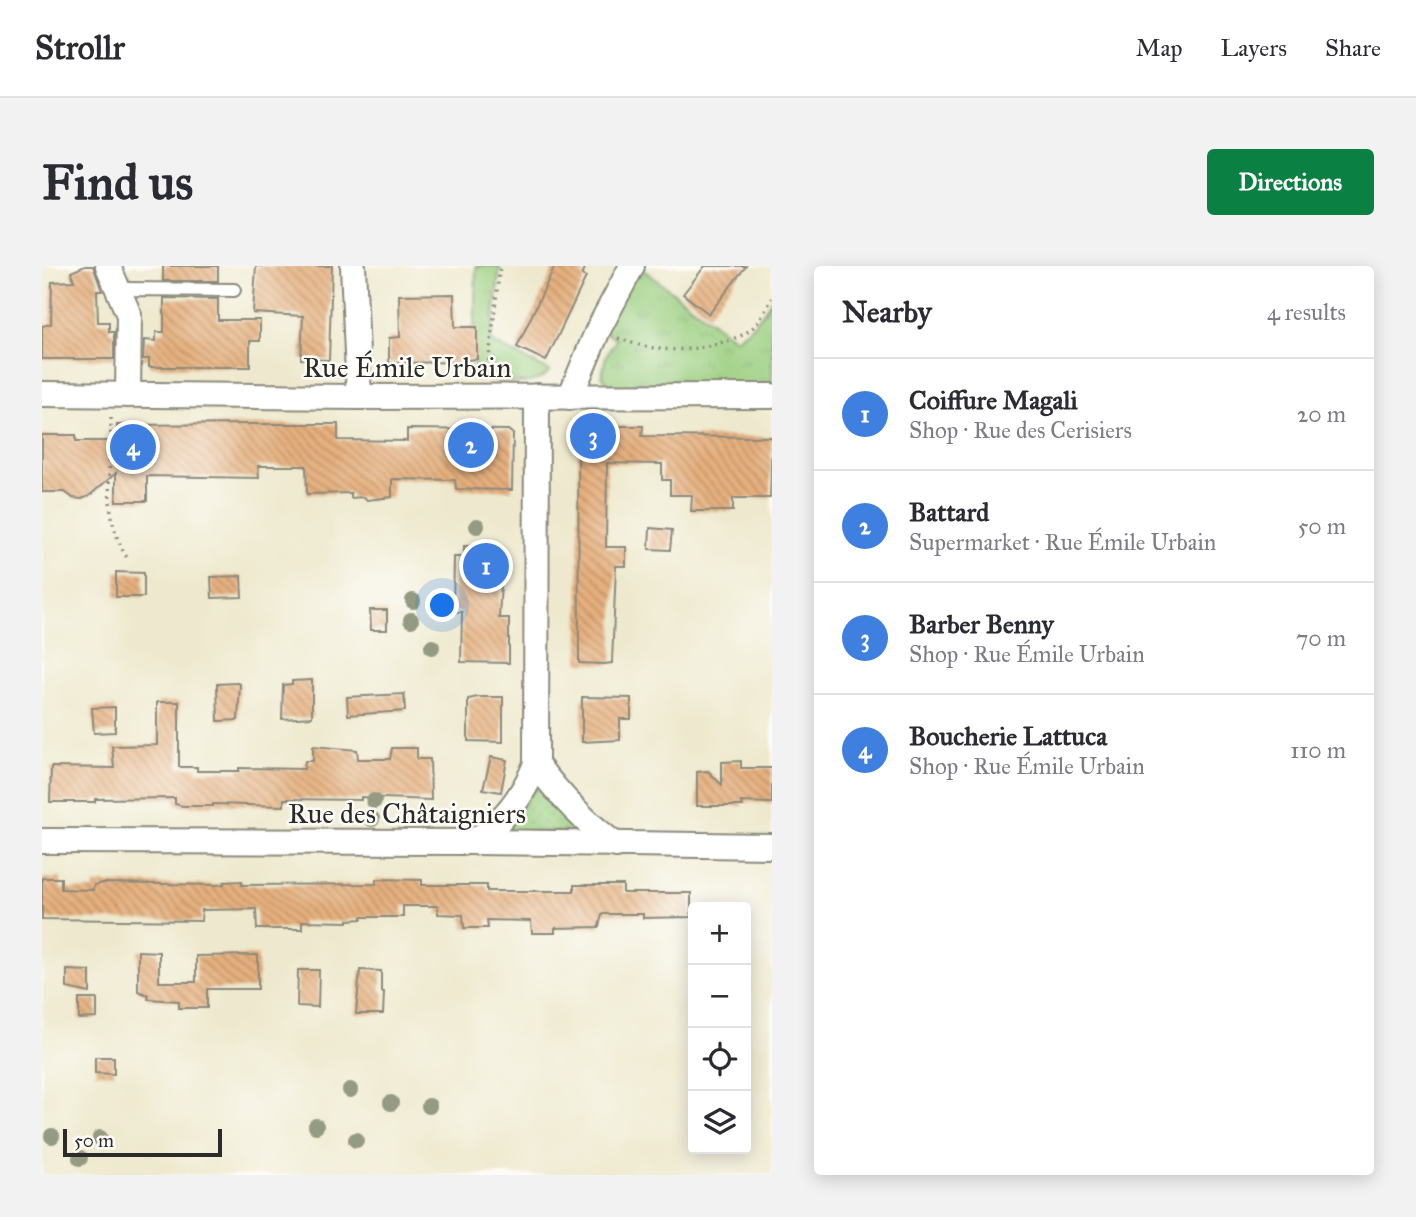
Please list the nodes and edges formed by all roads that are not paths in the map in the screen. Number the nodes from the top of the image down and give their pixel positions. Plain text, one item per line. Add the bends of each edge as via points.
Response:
1 (107, 266) edge
2 (353, 266) edge
3 (632, 266) edge
4 (234, 290) dead end
5 (119, 292) junction
6 (42, 394) edge
7 (120, 395) junction
8 (537, 396) junction
9 (772, 396) edge
10 (359, 397) junction
11 (570, 397) junction
12 (537, 764) junction
13 (42, 841) edge
14 (472, 842) junction
15 (615, 845) junction
16 (772, 846) edge

1 - 5 street
2 - 10 street
3 - 11 street
4 - 5 lane
5 - 7 street via 128,315
6 - 7 street, Rue Émile Urbain
7 - 10 street, Rue Émile Urbain
8 - 10 street, Rue Émile Urbain
8 - 11 street, Rue Émile Urbain
8 - 12 street
9 - 11 street, Rue Émile Urbain
12 - 14 street via 507,814
12 - 15 street via 578,815
13 - 14 street, Rue des Châtaigniers
14 - 15 street, Rue des Châtaigniers
15 - 16 street, Rue des Châtaigniers

